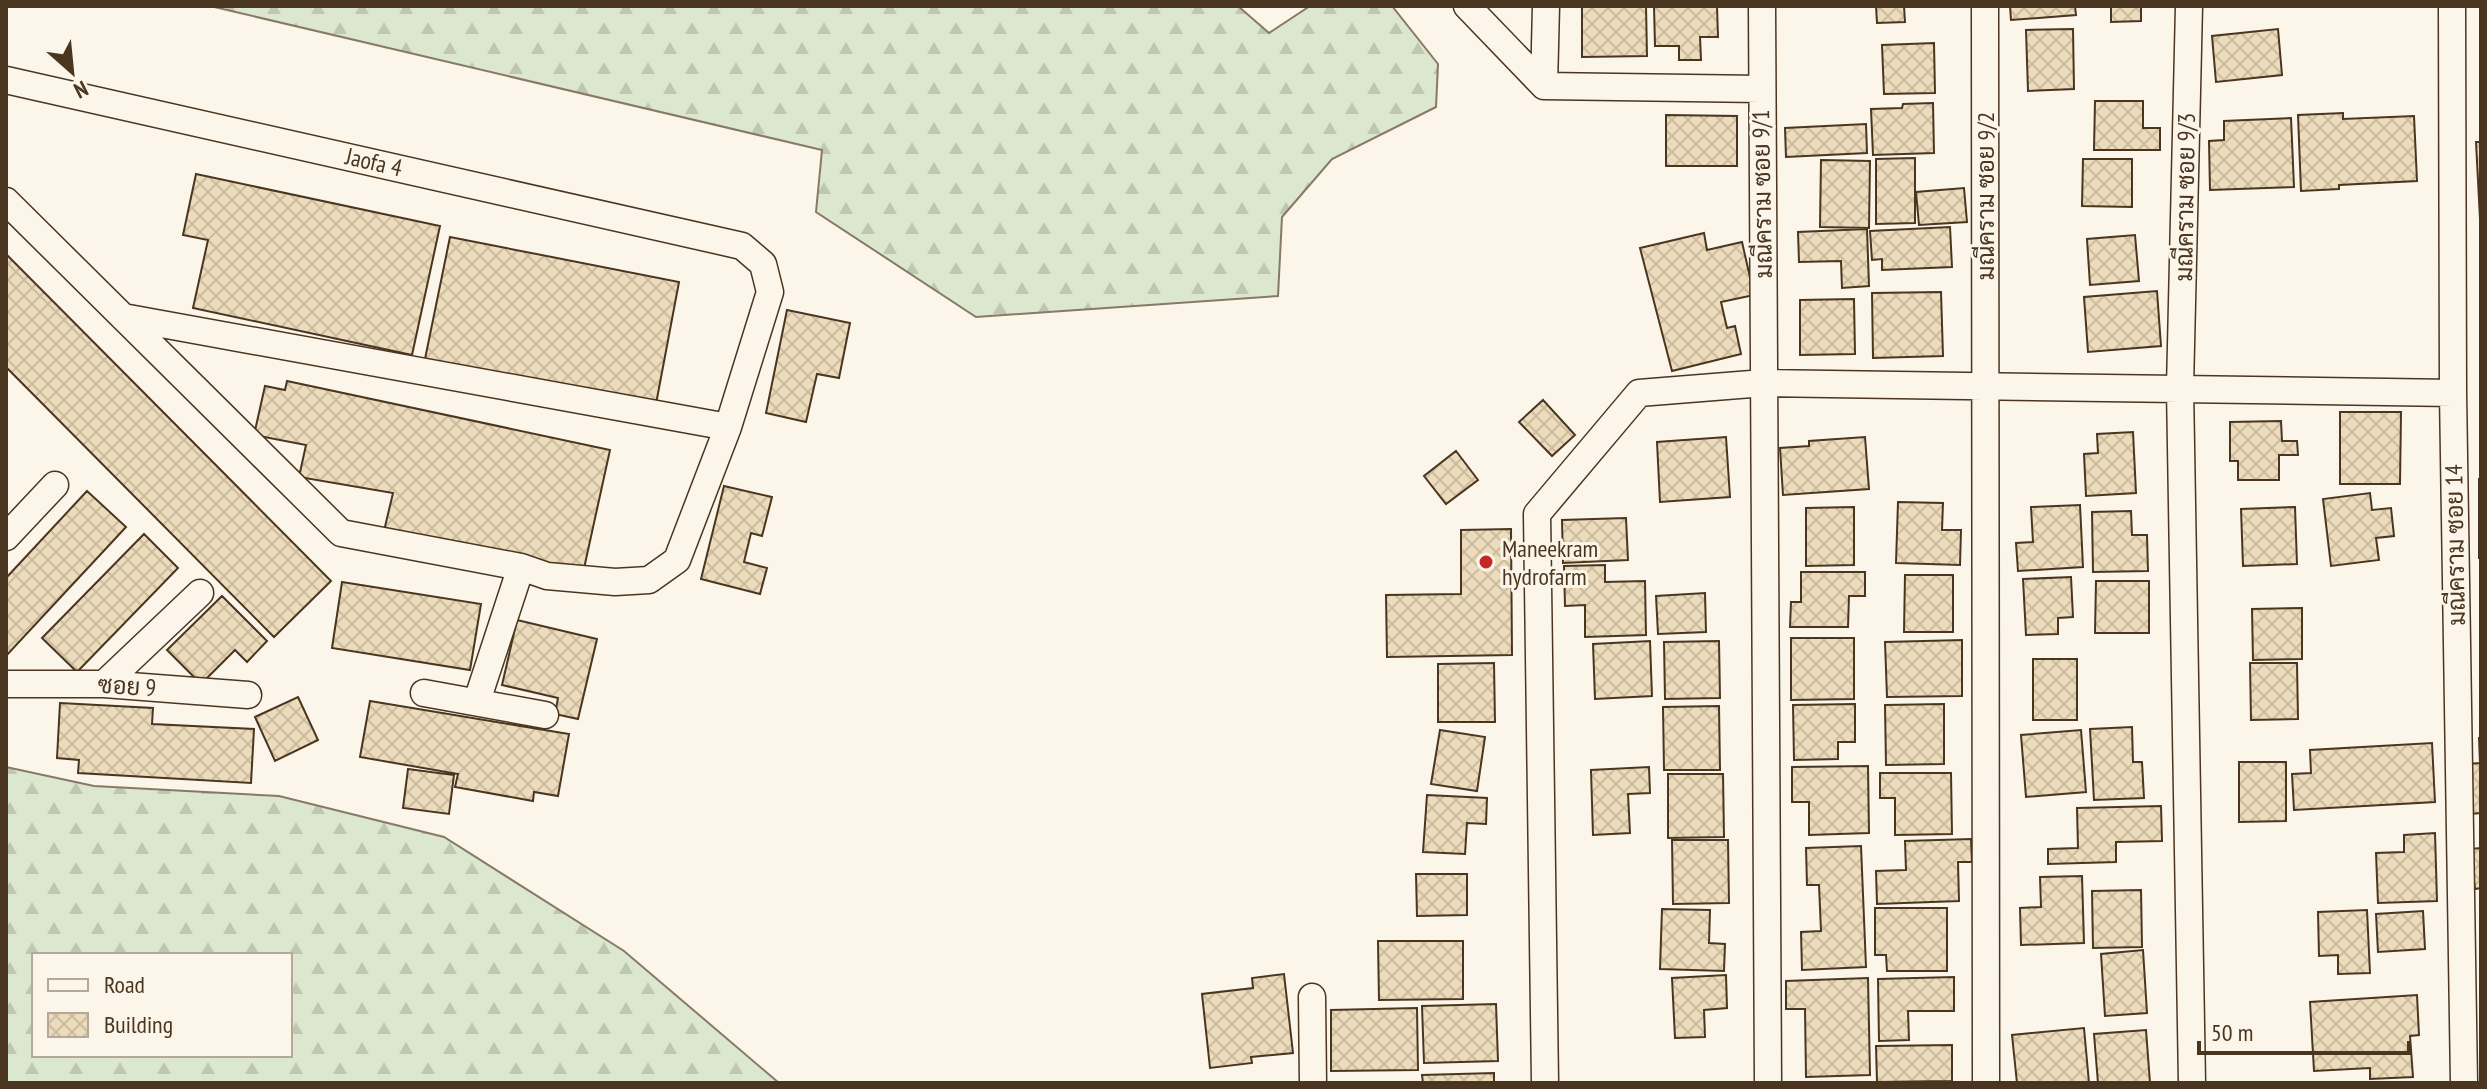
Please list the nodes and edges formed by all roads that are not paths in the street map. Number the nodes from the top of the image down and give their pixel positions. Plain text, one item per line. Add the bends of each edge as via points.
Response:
1 (1467, 6) edge
2 (1546, 6) edge
3 (1762, 6) edge
4 (1985, 6) edge
5 (2189, 6) edge
6 (2452, 6) edge
7 (6, 80) edge
8 (1544, 86) junction
9 (1761, 89) junction
10 (6, 201) edge
11 (123, 317) junction
12 (1764, 383) junction
13 (1984, 386) junction
14 (2180, 388) junction
15 (2453, 393) junction
16 (728, 427) junction
17 (55, 485) dead end
18 (6, 537) edge
19 (521, 567) junction
20 (200, 593) dead end
21 (6, 684) edge
22 (104, 684) junction
23 (424, 693) dead end
24 (248, 695) dead end
25 (477, 701) junction
26 (545, 715) dead end
27 (1312, 997) dead end
28 (1313, 1083) edge
29 (1545, 1083) edge
30 (1768, 1083) edge
31 (1986, 1083) edge
32 (2192, 1083) edge
33 (2464, 1083) edge

1 - 8 street
2 - 8 street
3 - 9 street, มณีคราม ซอย 9/1
4 - 13 street, มณีคราม ซอย 9/2
5 - 14 street, มณีคราม ซอย 9/3
6 - 15 street, มณีคราม ซอย 14
7 - 16 street, Jaofa 4 via 742,246 763,264 770,292
8 - 9 street
9 - 12 street, มณีคราม ซอย 9/1
10 - 11 street
11 - 16 street
11 - 19 street via 341,533
12 - 13 street
12 - 29 street via 1639,393 1537,514
12 - 30 street, มณีคราม ซอย 9/1
13 - 14 street
13 - 31 street, มณีคราม ซอย 9/2
14 - 15 street
14 - 32 street, มณีคราม ซอย 9/3
15 - 33 street, มณีคราม ซอย 14
16 - 19 street via 677,560 649,580 547,576
17 - 18 street
19 - 25 street
20 - 22 street
21 - 22 street, ซอย 9
22 - 24 street, ซอย 9
23 - 25 street
25 - 26 street
27 - 28 street

